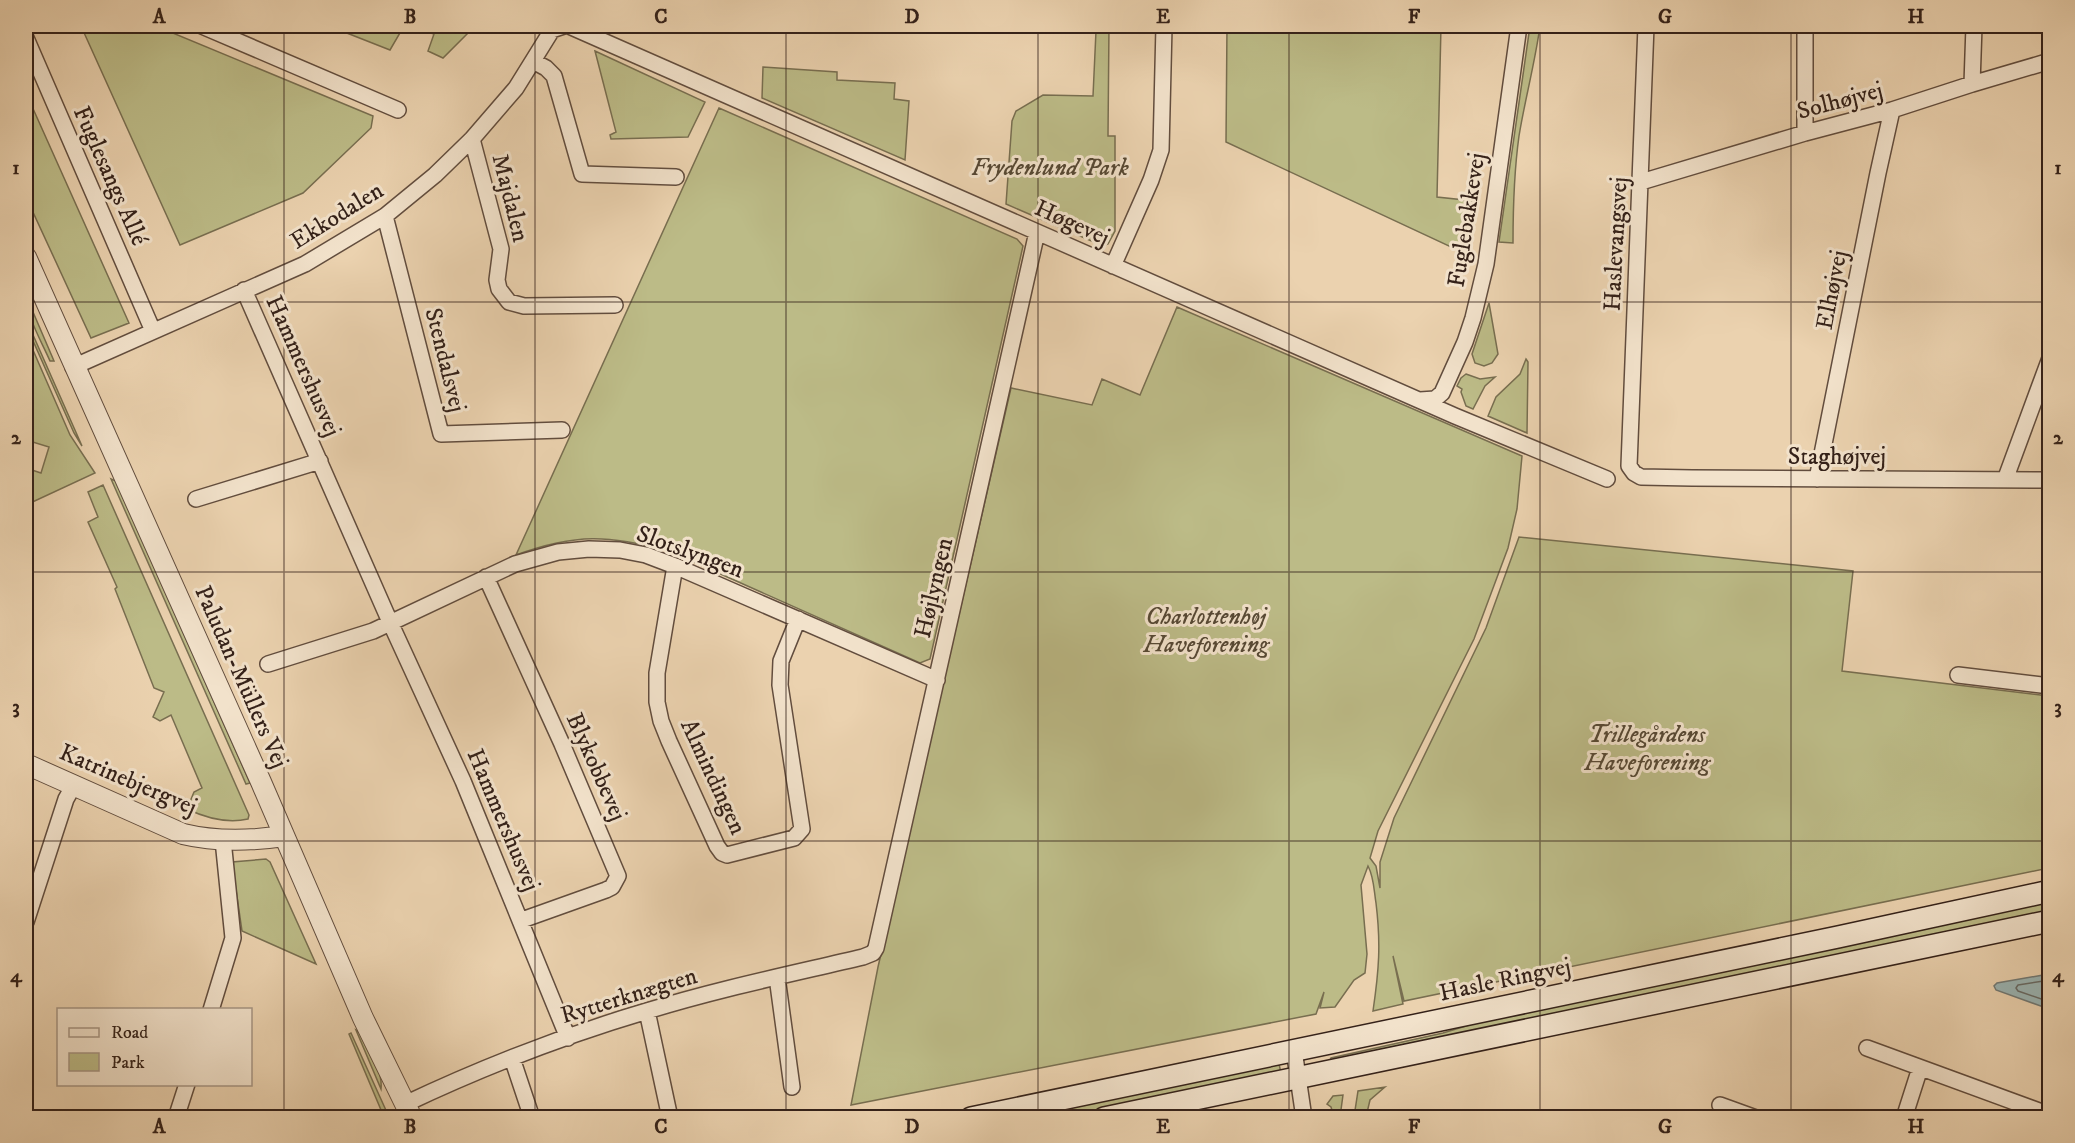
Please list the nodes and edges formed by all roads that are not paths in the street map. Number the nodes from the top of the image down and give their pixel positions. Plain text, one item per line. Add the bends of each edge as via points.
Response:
1 (202, 26) edge
2 (564, 26) edge
3 (569, 26) edge
4 (1164, 26) edge
5 (1519, 26) edge
6 (1646, 26) edge
7 (1804, 26) edge
8 (1974, 26) edge
9 (28, 43) edge
10 (533, 61) junction
11 (2049, 61) edge
12 (1972, 84) junction
13 (398, 110) dead end
14 (1892, 110) junction
15 (1805, 133) junction
16 (472, 139) junction
17 (676, 177) dead end
18 (1641, 182) junction
19 (385, 216) junction
20 (1037, 232) junction
21 (26, 258) edge
22 (1113, 266) junction
23 (244, 290) junction
24 (615, 305) dead end
25 (153, 331) junction
26 (2049, 358) edge
27 (73, 367) junction
28 (1420, 400) junction
29 (562, 430) dead end
30 (320, 461) junction
31 (1629, 466) joint
32 (1607, 479) dead end
33 (1817, 479) junction
34 (2005, 480) junction
35 (2049, 480) edge
36 (196, 499) dead end
37 (675, 566) junction
38 (486, 577) junction
39 (798, 620) junction
40 (390, 622) junction
41 (268, 664) dead end
42 (1958, 675) dead end
43 (937, 680) junction
44 (2049, 686) edge
45 (26, 764) edge
46 (74, 785) junction
47 (284, 836) junction
48 (223, 840) junction
49 (2049, 891) edge
50 (522, 920) junction
51 (2049, 921) edge
52 (26, 922) edge
53 (873, 952) joint
54 (777, 977) junction
55 (212, 1008) edge
56 (646, 1011) junction
57 (568, 1038) junction
58 (1867, 1048) dead end
59 (1294, 1050) junction
60 (512, 1058) junction
61 (1920, 1068) junction
62 (1299, 1077) junction
63 (186, 1086) edge
64 (792, 1087) dead end
65 (1720, 1105) dead end
66 (408, 1111) edge
67 (2049, 1115) edge
68 (176, 1118) edge
69 (532, 1118) edge
70 (670, 1118) edge
71 (971, 1118) edge
72 (1104, 1118) edge
73 (1304, 1118) edge
74 (1756, 1118) edge
75 (1904, 1118) edge

1 - 13 street
2 - 10 street, Ekkodalen via 552,30
3 - 20 street, Høgevej
4 - 22 street via 1161,150
5 - 28 street, Fuglebakkevej via 1486,264 1473,318 1442,393 1435,399
6 - 18 street, Haslevangsvej
7 - 15 street
8 - 12 street
9 - 25 street, Fuglesangs Allé
10 - 16 street, Ekkodalen
10 - 17 street via 554,76 582,174
11 - 12 street, Solhøjvej
12 - 14 street, Solhøjvej
14 - 15 street, Solhøjvej
14 - 33 street, Elhøjvej
15 - 18 street, Solhøjvej
16 - 19 street, Ekkodalen
16 - 24 street, Majdalen via 501,249 497,280 503,297 524,306
18 - 31 street, Haslevangsvej
19 - 23 street, Ekkodalen via 305,264
19 - 29 street, Stendalsvej via 441,434
20 - 22 street, Høgevej
20 - 43 street, Højlyngen
21 - 27 street, Paludan-Müllers Vej
22 - 28 street, Høgevej
23 - 25 street, Ekkodalen
23 - 30 street, Hammershusvej
25 - 27 street, Ekkodalen
26 - 34 street
27 - 47 street, Paludan-Müllers Vej
28 - 32 street, Høgevej
30 - 36 street, Hammershusvej
30 - 40 street, Hammershusvej
31 - 33 street, Staghøjvej via 1641,477
33 - 34 street, Staghøjvej
34 - 35 street, Staghøjvej
37 - 38 street, Slotslyngen via 620,550 575,550 531,559
37 - 39 street, Slotslyngen
37 - 39 street, Almindingen via 657,673 657,702 669,741 717,846 727,855 794,838 802,829 780,685 781,661
38 - 40 street, Slotslyngen
38 - 50 street, Blykobbevej via 618,876 606,890
39 - 43 street, Slotslyngen
40 - 41 street
40 - 50 street, Hammershusvej
42 - 44 street
43 - 53 street, Højlyngen via 878,944
45 - 46 street, Katrinebjergvej
46 - 48 street, Katrinebjergvej via 183,834
46 - 52 street via 66,798
47 - 48 street, Katrinebjergvej
47 - 66 street, Paludan-Müllers Vej
48 - 55 street via 233,938
49 - 59 main road, Hasle Ringvej
50 - 57 street, Hammershusvej
51 - 62 main road
53 - 54 street, Rytterknægten
54 - 56 street, Rytterknægten
54 - 64 street
56 - 57 street, Rytterknægten
56 - 70 street
57 - 60 street, Rytterknægten
58 - 61 street
59 - 62 street
59 - 71 main road, Hasle Ringvej
60 - 66 street, Rytterknægten via 448,1084
60 - 69 street
61 - 67 street
61 - 75 street
62 - 72 main road
62 - 73 street
63 - 68 street
65 - 74 street

